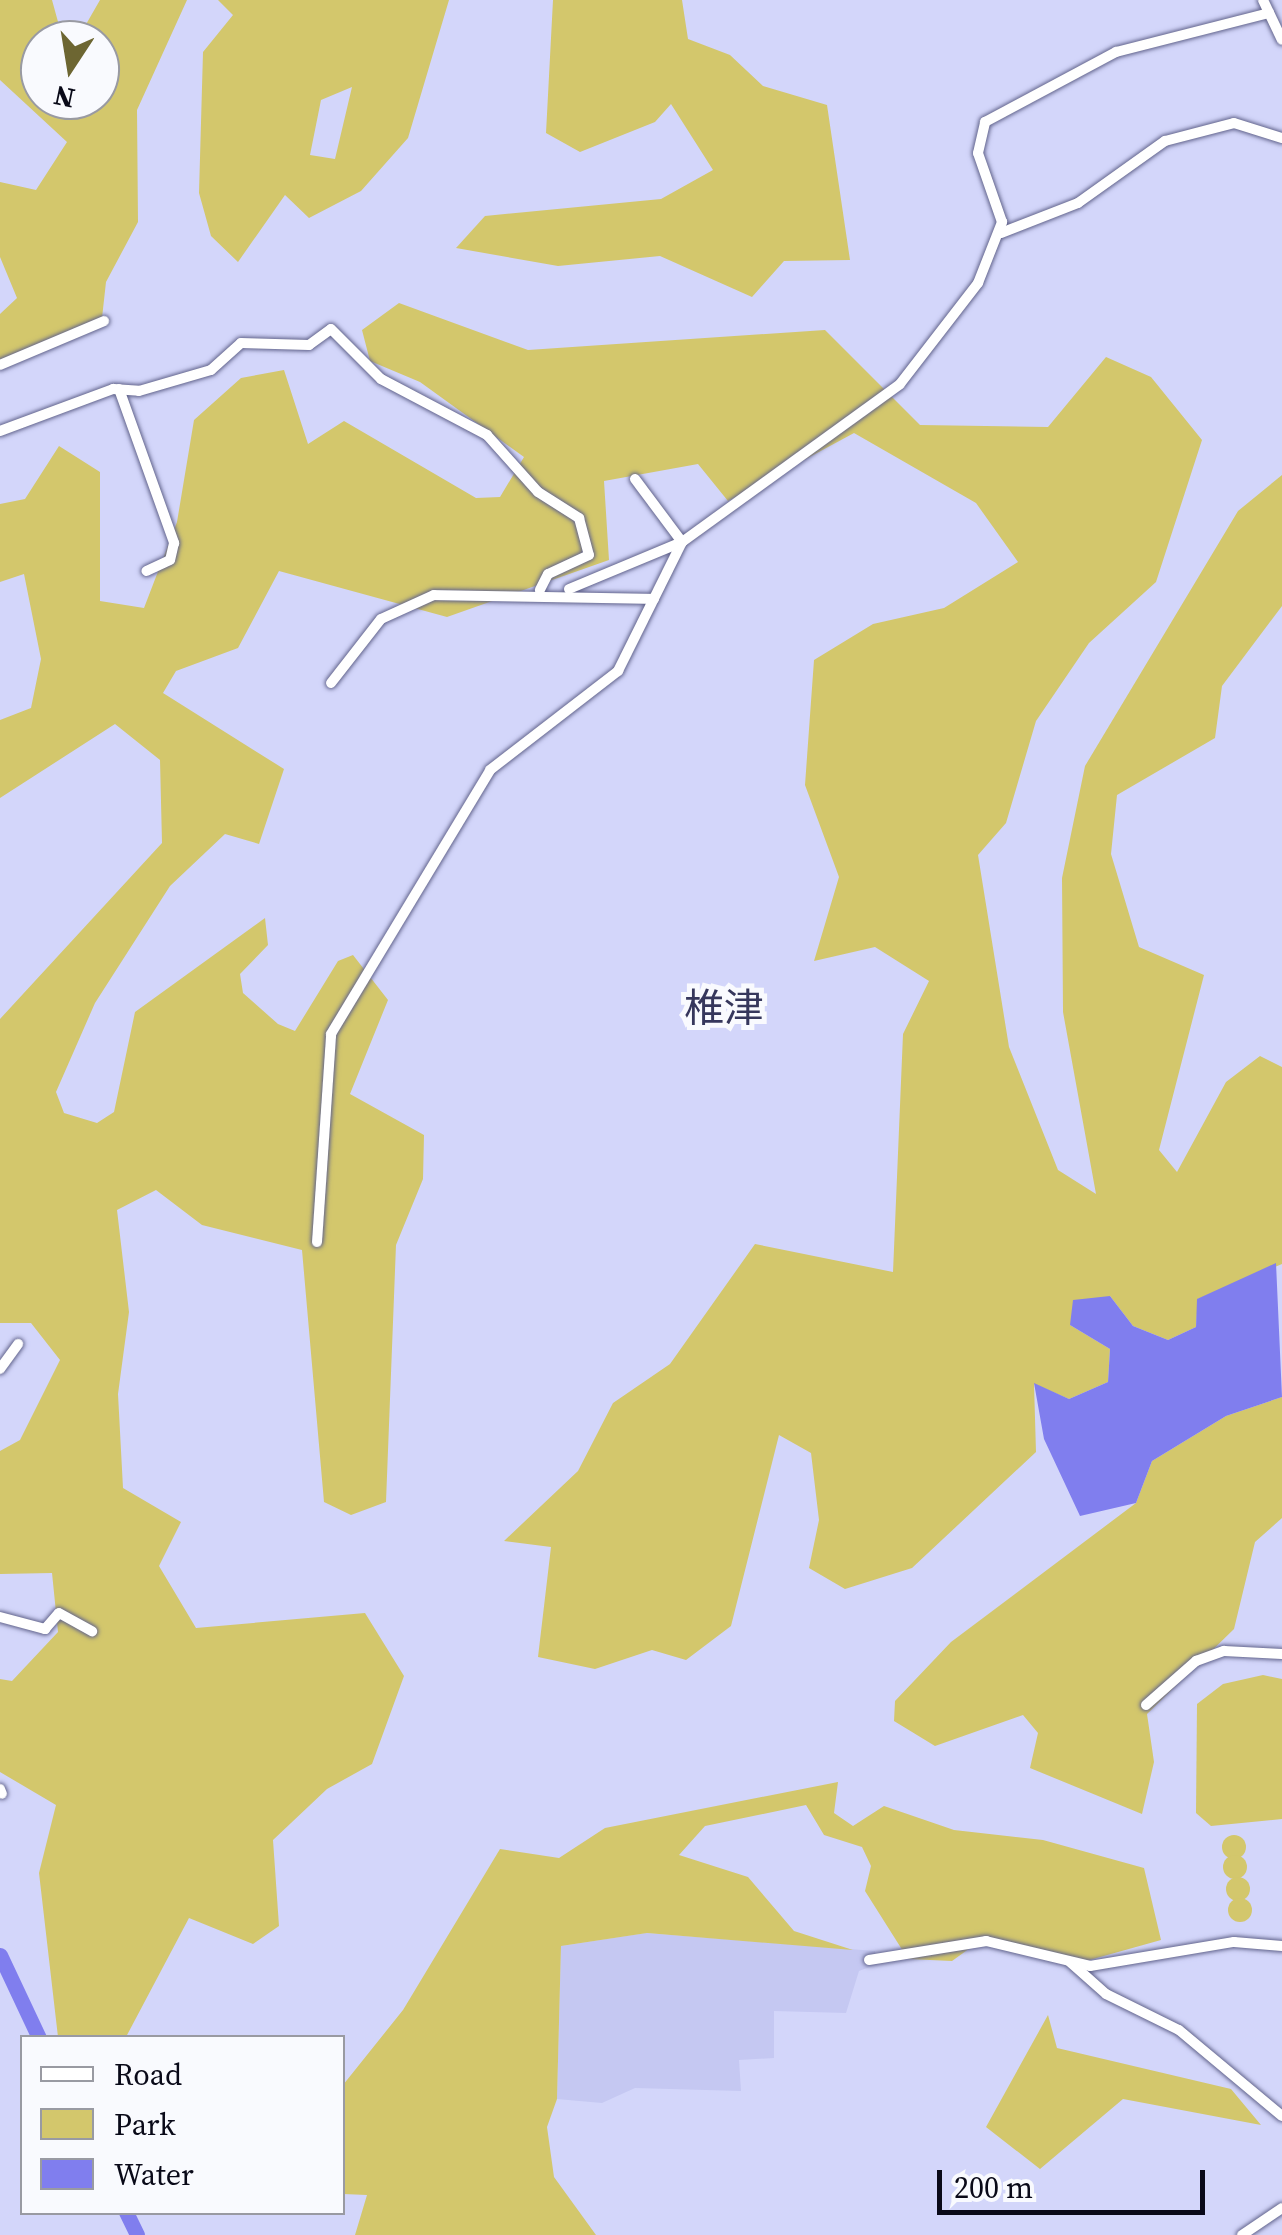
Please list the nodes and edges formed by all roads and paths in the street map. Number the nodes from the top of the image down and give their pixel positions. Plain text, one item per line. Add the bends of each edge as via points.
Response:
1 (1263, 0) edge
2 (1269, 13) junction
3 (1282, 40) edge
4 (1282, 138) edge
5 (1001, 233) junction
6 (104, 321) dead end
7 (0, 365) edge
8 (119, 390) junction
9 (0, 431) edge
10 (635, 479) dead end
11 (682, 542) junction
12 (146, 571) dead end
13 (597, 589) junction
14 (540, 590) junction
15 (654, 599) junction
16 (331, 683) dead end
17 (317, 1242) dead end
18 (18, 1344) dead end
19 (0, 1367) edge
20 (0, 1617) edge
21 (92, 1631) dead end
22 (1282, 1654) edge
23 (1146, 1704) dead end
24 (1282, 1946) edge
25 (869, 1960) dead end
26 (1070, 1962) junction
27 (1282, 2116) edge
28 (1282, 2208) edge
29 (1242, 2235) edge

1 - 2 street
2 - 3 street
2 - 5 street via 1116,52 1002,107 977,138
4 - 5 street via 1234,122 1165,142 1091,195
5 - 11 street via 978,283 900,384
6 - 7 street
8 - 9 street
8 - 12 street via 144,478 173,533 170,560
8 - 14 street via 211,370 242,343 309,345 331,329 368,369 487,436 538,492 580,518 589,555 548,574
10 - 11 street
11 - 13 street
11 - 15 street
13 - 14 street
13 - 15 street
14 - 16 street via 434,594 381,619
15 - 17 street via 618,671 490,770 332,1034
18 - 19 street
20 - 21 street via 45,1630 58,1613
22 - 23 street via 1224,1650 1196,1661
24 - 26 street via 1234,1942
25 - 26 street via 986,1942
26 - 27 street via 1106,1994 1179,2030
28 - 29 street

